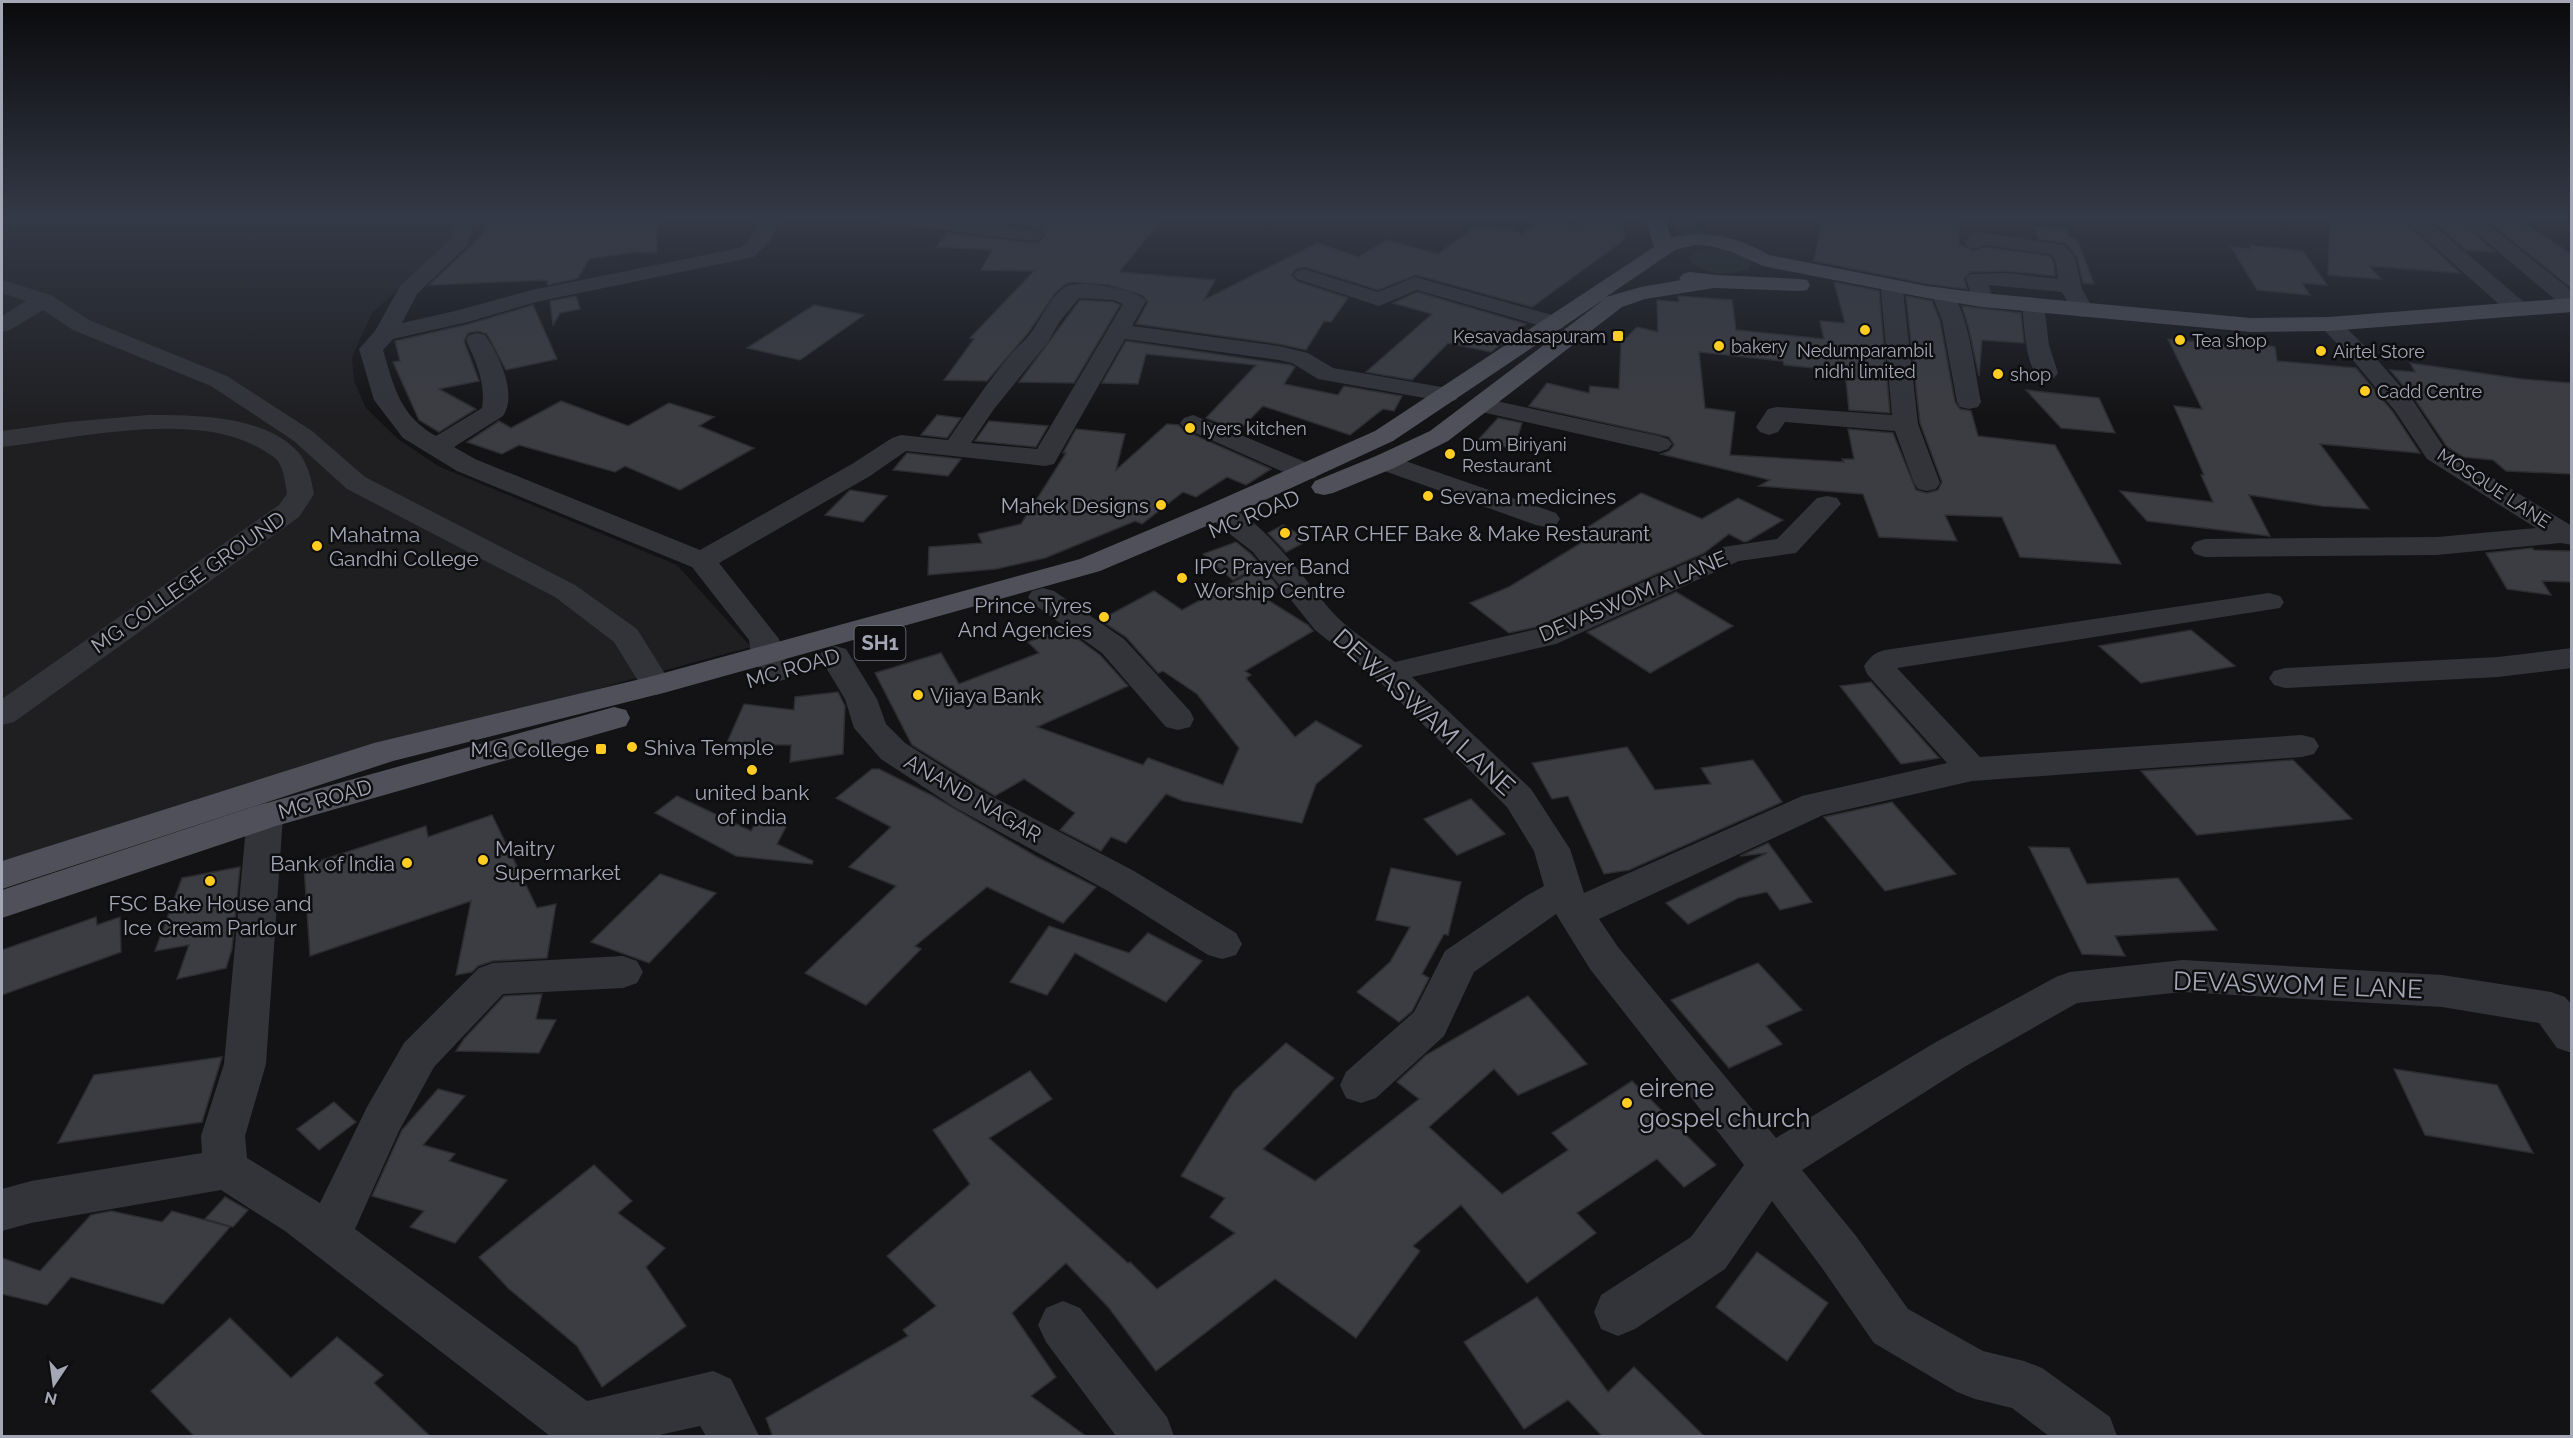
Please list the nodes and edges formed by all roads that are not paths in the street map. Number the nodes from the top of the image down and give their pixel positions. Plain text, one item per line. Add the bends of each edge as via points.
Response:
1 (415, 284) edge
2 (591, 284) edge
3 (1332, 284) edge
4 (1415, 284) edge
5 (1415, 284) edge
6 (1611, 284) edge
7 (1698, 284) edge
8 (1789, 284) edge
9 (1893, 284) edge
10 (1978, 284) edge
11 (2047, 284) edge
12 (2487, 284) edge
13 (2548, 284) edge
14 (2, 286) edge
15 (2070, 287) joint
16 (1892, 291) junction
17 (1943, 295) junction
18 (43, 300) junction
19 (1982, 300) junction
20 (2571, 303) edge
21 (2033, 305) junction
22 (2518, 309) junction
23 (2083, 310) junction
24 (1555, 323) junction
25 (2329, 324) junction
26 (2, 325) edge
27 (1116, 331) junction
28 (385, 334) junction
29 (477, 340) dead end
30 (2046, 373) dead end
31 (1447, 395) junction
32 (1969, 402) dead end
33 (1482, 405) junction
34 (1193, 423) dead end
35 (1905, 424) junction
36 (1769, 427) dead end
37 (2, 440) edge
38 (1659, 444) dead end
39 (437, 447) junction
40 (955, 448) junction
41 (1385, 462) junction
42 (1306, 472) junction
43 (1927, 483) dead end
44 (1827, 504) dead end
45 (1226, 517) junction
46 (1546, 519) dead end
47 (2568, 536) edge
48 (2205, 548) dead end
49 (702, 561) junction
50 (1043, 597) junction
51 (2269, 602) dead end
52 (835, 656) junction
53 (2571, 658) edge
54 (772, 664) junction
55 (1389, 673) junction
56 (2284, 678) dead end
57 (656, 686) junction
58 (2, 714) edge
59 (1178, 719) dead end
60 (2302, 746) dead end
61 (1972, 769) junction
62 (265, 816) junction
63 (2, 875) edge
64 (1570, 903) junction
65 (2, 904) edge
66 (1222, 944) dead end
67 (622, 972) dead end
68 (2571, 1036) edge
69 (1361, 1085) dead end
70 (1771, 1165) junction
71 (225, 1169) junction
72 (2, 1210) edge
73 (328, 1237) junction
74 (1618, 1312) dead end
75 (1063, 1324) dead end
76 (733, 1437) edge
77 (1148, 1437) edge
78 (2091, 1437) edge

1 - 28 street
2 - 28 street
3 - 5 street via 1379,299
4 - 24 street
6 - 24 main road, MC ROAD / SH1
7 - 33 main road, MC ROAD / SH1 via 1641,293 1614,302
8 - 16 main road
9 - 17 main road
10 - 19 street
11 - 15 street
12 - 22 street
13 - 20 street
14 - 18 street
15 - 23 street
16 - 17 main road
16 - 35 street
17 - 19 main road
17 - 32 street via 1953,320
18 - 26 street
18 - 57 street via 81,325 219,381 303,436 356,483 566,591 626,636
19 - 21 main road
20 - 22 main road
21 - 23 main road
21 - 30 street
22 - 25 main road
23 - 25 main road via 2252,325
24 - 31 main road, MC ROAD / SH1
25 - 47 street, MOSQUE LANE via 2405,407 2436,454
27 - 31 street via 1279,353 1300,358 1326,374
27 - 40 street via 1045,458
27 - 40 street via 1135,301 1118,294 1073,291
28 - 39 street via 371,349 386,400 412,432
29 - 39 street via 493,374 497,396 494,411
31 - 42 main road, MC ROAD / SH1 via 1384,436
33 - 38 street
33 - 41 main road, MC ROAD / SH1 via 1439,436
34 - 42 street
35 - 36 street via 1777,414
35 - 43 street
37 - 58 street, MG COLLEGE GROUND via 145,424 221,426 255,434 285,453 301,494 289,511
39 - 49 street via 466,465
40 - 49 street via 901,442 861,470
41 - 45 main road, MC ROAD / SH1
41 - 46 street
42 - 45 main road, MC ROAD / SH1
44 - 55 street, DEVASWOM A LANE via 1786,547 1733,553 1545,637
45 - 50 main road, MC ROAD / SH1
45 - 54 main road, MC ROAD / SH1 via 1090,565
45 - 55 street, DEWASWAM LANE via 1263,546 1326,623
47 - 48 street via 2437,546
49 - 54 street via 764,639
50 - 52 main road, MC ROAD / SH1
50 - 59 street via 1113,646
51 - 61 street via 1888,658 1881,663 1883,674
52 - 54 main road, MC ROAD / SH1
52 - 66 street, ANAND NAGAR via 861,699 871,728 893,751 966,798 1121,881
53 - 56 street via 2498,667
54 - 57 main road, MC ROAD / SH1
54 - 62 main road, MC ROAD / SH1
55 - 64 street, DEWASWAM LANE via 1519,798 1552,849
57 - 63 main road, MC ROAD / SH1 via 386,751
60 - 61 street
61 - 64 street via 1814,805
62 - 65 main road, MC ROAD / SH1
62 - 71 street via 245,1064 223,1136
64 - 69 street via 1539,906 1459,963 1429,1024
64 - 70 street, DEWASWAM LANE via 1611,966
67 - 73 street via 493,979 419,1055 382,1120
68 - 70 street, DEVASWOM E LANE via 2551,1009 2442,991 2183,976 2070,988 1951,1054
70 - 74 street via 1708,1253
70 - 78 street, DEWASWAM LANE via 1891,1326 1976,1374 2024,1386
71 - 72 street
71 - 73 street
73 - 76 street via 580,1428 713,1397
75 - 77 street

